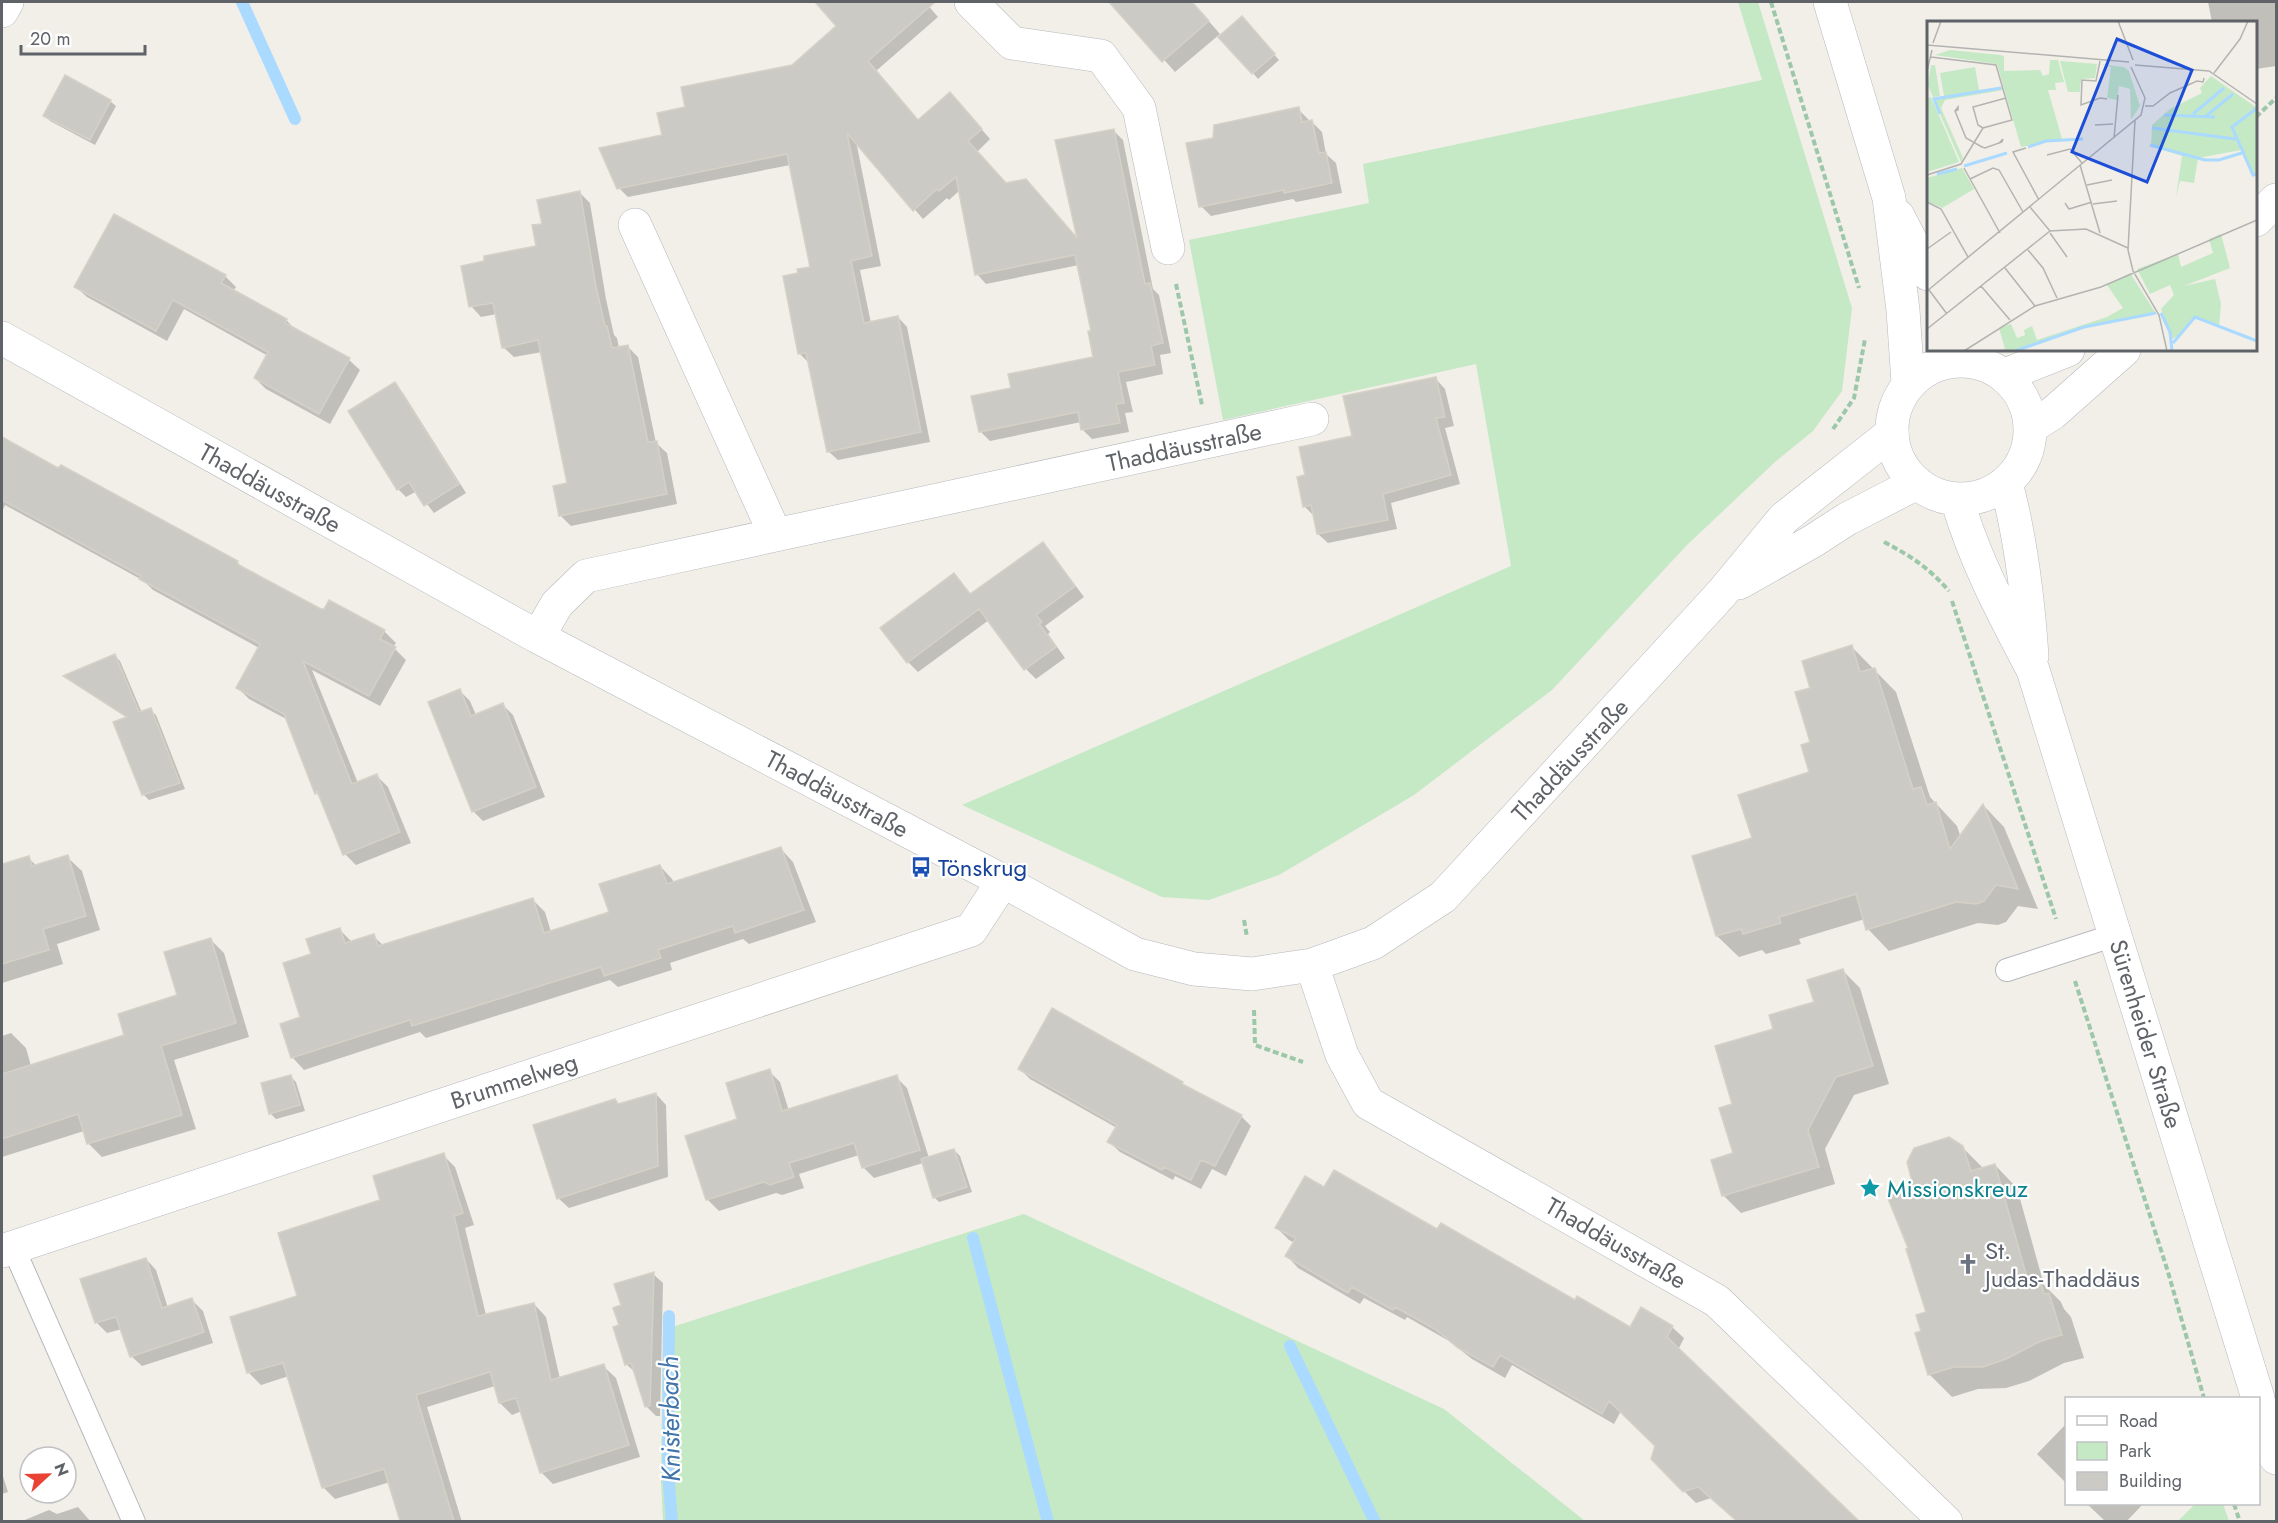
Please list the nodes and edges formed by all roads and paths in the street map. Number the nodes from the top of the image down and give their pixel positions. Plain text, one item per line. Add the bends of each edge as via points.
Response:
1 (7, 2) edge
2 (971, 2) edge
3 (1771, 2) edge
4 (1830, 2) edge
5 (2, 11) edge
6 (2277, 98) edge
7 (2257, 116) edge
8 (1889, 198) junction
9 (2277, 200) edge
10 (2257, 219) edge
11 (635, 225) dead end
12 (1168, 248) joint
13 (1927, 270) edge
14 (1862, 296) dead end
15 (1866, 330) dead end
16 (2, 338) edge
17 (2065, 351) edge
18 (2123, 351) edge
19 (1968, 355) edge
20 (2005, 375) junction
21 (1908, 383) junction
22 (1312, 419) dead end
23 (2031, 427) junction
24 (1892, 433) junction
25 (1829, 434) dead end
26 (1210, 441) junction
27 (1917, 483) junction
28 (2006, 483) junction
29 (1957, 499) junction
30 (775, 534) junction
31 (1722, 593) junction
32 (538, 637) junction
33 (2033, 670) junction
34 (1004, 881) junction
35 (1244, 920) dead end
36 (2115, 935) junction
37 (1312, 965) junction
38 (2007, 970) dead end
39 (1252, 974) junction
40 (1342, 1055) junction
41 (7, 1249) edge
42 (2257, 1397) edge
43 (2260, 1405) edge
44 (2277, 1458) edge
45 (2236, 1505) edge
46 (134, 1521) edge
47 (1946, 1521) edge
48 (2240, 1521) edge

1 - 5 street
2 - 12 street via 1012,43 1101,56 1139,108
3 - 14 path
4 - 8 street
6 - 7 path
8 - 13 street
8 - 21 street
9 - 10 street
11 - 30 street
12 - 26 path
15 - 25 path via 1854,398
16 - 32 street, Thaddäusstraße
17 - 20 street
18 - 23 street via 2053,413
19 - 20 street
19 - 21 street via 1940,363
20 - 23 street via 2022,397
21 - 24 street via 1893,418
22 - 26 street, Thaddäusstraße
23 - 28 street via 2025,457
24 - 27 street via 1902,466
24 - 31 street, Thaddäusstraße via 1784,518
26 - 30 street, Thaddäusstraße
27 - 29 street via 1936,494
27 - 31 street, Thaddäusstraße via 1847,519
28 - 29 street via 1979,497
28 - 33 street, Sürenheider Straße via 2028,601
29 - 33 street, Sürenheider Straße via 1994,594
30 - 32 street, Thaddäusstraße via 586,576 557,604
31 - 37 street, Thaddäusstraße via 1443,897 1374,943
32 - 34 street, Thaddäusstraße
33 - 36 street, Sürenheider Straße
34 - 39 street, Thaddäusstraße via 1135,954 1194,969
34 - 41 street, Brummelweg via 971,930
35 - 39 path
36 - 38 lane
36 - 42 street, Sürenheider Straße
37 - 39 street, Thaddäusstraße
37 - 40 street, Thaddäusstraße
39 - 40 path via 1255,1045 1303,1062
40 - 47 street, Thaddäusstraße via 1368,1103 1717,1301
41 - 46 lane
43 - 44 street, Sürenheider Straße
45 - 48 path

